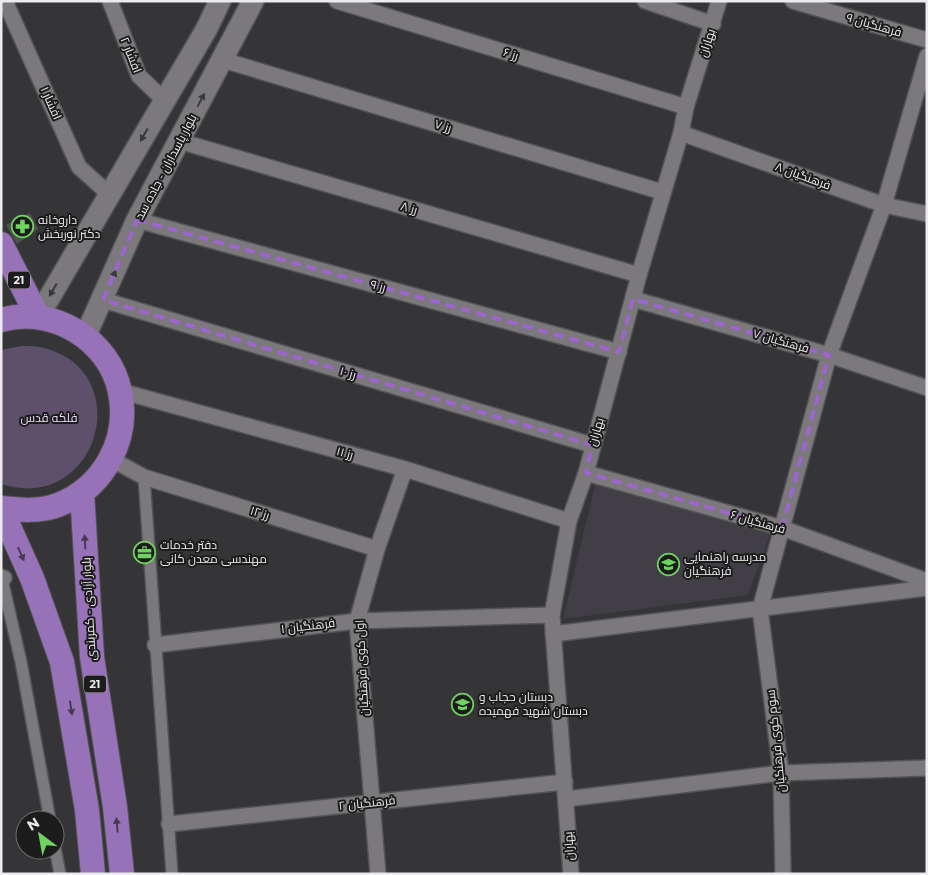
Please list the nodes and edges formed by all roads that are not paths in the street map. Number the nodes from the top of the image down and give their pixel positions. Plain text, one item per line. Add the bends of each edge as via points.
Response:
1 (5, 1) edge
2 (110, 1) edge
3 (220, 1) edge
4 (253, 1) edge
5 (337, 1) edge
6 (645, 1) edge
7 (719, 1) edge
8 (793, 1) edge
9 (713, 24) junction
10 (927, 40) edge
11 (927, 56) edge
12 (223, 60) junction
13 (164, 100) junction
14 (686, 107) junction
15 (681, 132) junction
16 (180, 141) junction
17 (662, 192) junction
18 (109, 194) junction
19 (884, 205) junction
20 (927, 214) edge
21 (137, 220) junction
22 (1, 244) edge
23 (638, 275) junction
24 (633, 299) junction
25 (103, 300) junction
26 (38, 317) junction
27 (1, 320) edge
28 (86, 337) junction
29 (619, 352) junction
30 (830, 355) junction
31 (927, 388) edge
32 (120, 391) junction
33 (592, 445) junction
34 (111, 459) junction
35 (405, 469) junction
36 (586, 473) junction
37 (144, 478) junction
38 (82, 492) junction
39 (1, 508) edge
40 (569, 521) junction
41 (782, 528) junction
42 (377, 549) junction
43 (2, 578) edge
44 (927, 581) edge
45 (927, 588) edge
46 (760, 609) junction
47 (552, 615) junction
48 (356, 621) junction
49 (553, 634) junction
50 (155, 645) junction
51 (92, 656) junction
52 (62, 662) junction
53 (927, 768) edge
54 (782, 773) junction
55 (565, 782) junction
56 (566, 800) junction
57 (371, 803) junction
58 (48, 810) edge
59 (169, 824) junction
60 (57, 860) edge
61 (60, 874) edge
62 (93, 874) edge
63 (122, 874) edge
64 (172, 874) edge
65 (378, 874) edge
66 (572, 874) edge
67 (783, 874) edge

1 - 18 street, افشار ۱ via 79,167
2 - 13 street, افشار ۲ via 139,76
3 - 13 main road
4 - 12 main road, بلوار پاسداران - جاده سد
5 - 14 street, رز ۶
6 - 9 street
7 - 9 street, بهاران
8 - 10 street, فرهنگیان ۹
9 - 14 street, بهاران
11 - 19 street
16 -> 12 main road, بلوار پاسداران - جاده سد
12 - 17 street, رز ۷
13 -> 18 main road
14 - 15 street, بهاران
15 - 17 street, بهاران
15 - 19 street, فرهنگیان ۸
16 - 21 main road, بلوار پاسداران - جاده سد
16 - 23 street, رز ۸
17 - 23 street, بهاران
18 -> 26 main road
19 - 20 street, فرهنگیان ۸
19 - 30 street
25 -> 21 main road, بلوار پاسداران - جاده سد
21 - 29 street, رز ۹
22 - 26 main road, 21
23 - 24 street, بهاران
24 - 29 street, بهاران
24 - 30 street, فرهنگیان ۷
25 - 28 main road, بلوار پاسداران - جاده سد
25 - 33 street, رز ۱۰
26 - 27 main road, 21
26 - 28 main road, 21 via 63,324
28 - 32 main road, 21 via 108,361
29 - 33 street, بهاران
30 - 31 street, فرهنگیان ۷
30 - 41 street
32 - 34 main road, 21 via 121,430
32 - 35 street, رز ۱۱
33 - 36 street, بهاران
34 - 37 street, رز ۱۲
34 - 38 main road, 21 via 99,477
35 - 40 street, رز ۱۱
35 - 42 street, اول کوی فرهنگیان
36 - 40 street, بهاران
36 - 41 street, فرهنگیان ۶
37 - 42 street, رز ۱۲
37 - 50 street
38 - 39 main road, 21 via 57,505 29,511
51 -> 38 main road, بلوار آزادی - کمربندی / 21
39 -> 52 main road, 21 via 32,578
40 - 47 street, بهاران
41 - 44 street, فرهنگیان ۶
41 - 46 street
42 - 48 street, اول کوی فرهنگیان
43 - 58 street
45 - 46 street
46 - 49 street
46 - 54 street, سوم کوی فرهنگیان
47 - 48 street, فرهنگیان ۱
47 - 49 street, بهاران
48 - 50 street, فرهنگیان ۱
48 - 57 street, اول کوی فرهنگیان
49 - 55 street, بهاران
50 - 59 street
51 - 52 main road
63 -> 51 main road, بلوار آزادی - کمربندی / 21
52 -> 62 main road, 21 via 87,810
53 - 54 street
54 - 56 street
54 - 67 street, سوم کوی فرهنگیان
55 - 56 street, بهاران
55 - 57 street, فرهنگیان ۲
56 - 66 street, بهاران
57 - 59 street, فرهنگیان ۲
57 - 65 street, اول کوی فرهنگیان
59 - 64 street
60 - 61 street

